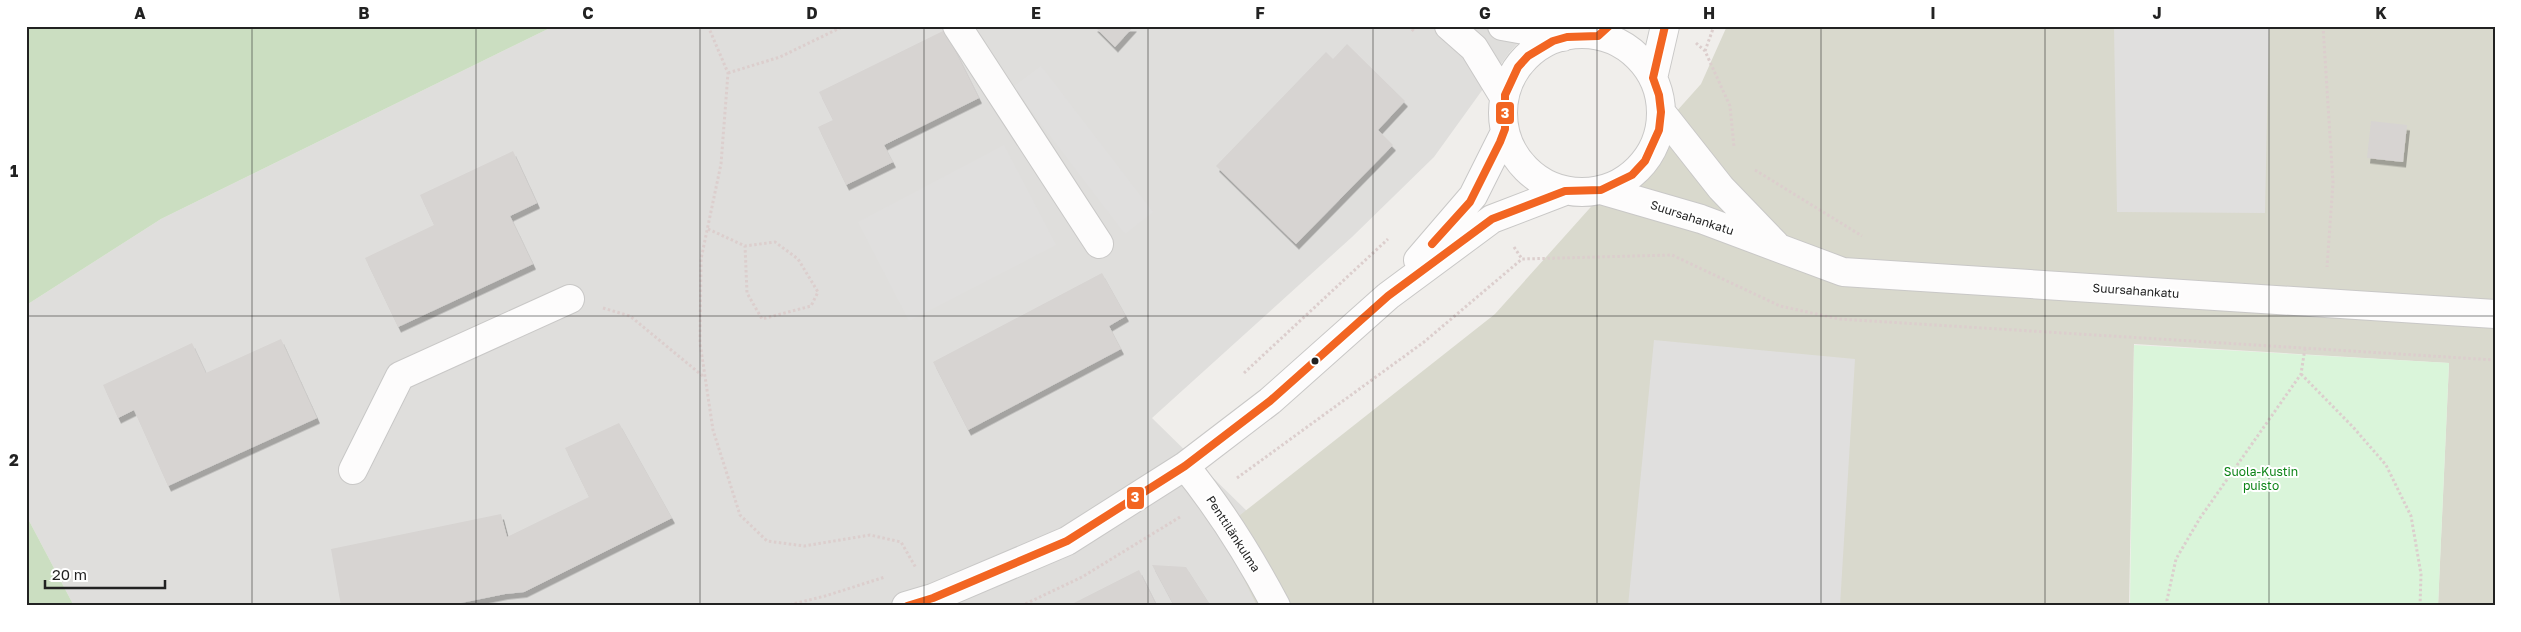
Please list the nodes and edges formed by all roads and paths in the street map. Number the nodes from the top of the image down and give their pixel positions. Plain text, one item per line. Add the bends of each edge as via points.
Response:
1 (708, 26) edge
2 (844, 26) edge
3 (957, 26) edge
4 (1408, 26) edge
5 (1449, 26) edge
6 (1502, 26) edge
7 (1665, 26) edge
8 (1714, 26) edge
9 (2323, 26) edge
10 (1603, 31) edge
11 (1422, 37) dead end
12 (1563, 37) junction
13 (1704, 50) dead end
14 (728, 73) junction
15 (1653, 78) junction
16 (1504, 97) junction
17 (1661, 112) junction
18 (1505, 132) junction
19 (1752, 168) dead end
20 (1565, 190) junction
21 (1600, 190) junction
22 (708, 228) junction
23 (1393, 234) dead end
24 (1870, 236) dead end
25 (1099, 244) dead end
26 (745, 246) junction
27 (1781, 251) junction
28 (2317, 266) dead end
29 (2327, 267) junction
30 (2337, 267) dead end
31 (1388, 296) junction
32 (570, 299) joint
33 (2495, 314) edge
34 (2305, 348) junction
35 (2495, 360) edge
36 (2301, 374) junction
37 (1242, 376) dead end
38 (705, 377) junction
39 (1186, 466) junction
40 (353, 470) dead end
41 (1210, 496) junction
42 (925, 563) dead end
43 (916, 567) junction
44 (907, 570) dead end
45 (888, 576) dead end
46 (785, 606) edge
47 (906, 606) edge
48 (1021, 606) edge
49 (1276, 606) edge
50 (2168, 606) edge
51 (2420, 606) edge

1 - 14 path
2 - 14 path via 780,57
3 - 25 street
4 - 11 path
5 - 16 street via 1474,48
6 - 12 street
7 - 15 street
8 - 13 path
9 - 29 path via 2333,183
10 - 12 street
10 - 15 street via 1630,51
12 - 16 street via 1546,42 1525,58 1510,80
14 - 22 path via 721,164
15 - 17 street
16 - 18 street
17 - 21 street via 1654,146 1644,161 1632,175
17 - 27 street, Suursahankatu via 1721,188
18 - 20 street via 1521,163 1548,185
18 - 31 street via 1473,196
19 - 24 path via 1860,236
20 - 21 street
20 - 31 street via 1492,219
21 - 27 street, Suursahankatu via 1701,219
22 - 26 path
22 - 38 path via 701,268 700,343
23 - 37 path
26 - 26 path via 775,242 798,259 818,292 812,306 762,319 747,294
27 - 33 street, Suursahankatu via 1843,272
28 - 29 path
29 - 30 path
31 - 39 street via 1270,401
32 - 38 path via 630,316
32 - 40 street via 400,376
34 - 35 path
34 - 36 path
34 - 41 path via 1839,319 1780,306 1672,256 1522,259 1424,342
36 - 50 path via 2200,518 2176,559
36 - 51 path via 2386,465 2411,516 2421,574
38 - 43 path via 713,430 740,515 767,541 804,546 870,535 901,542
39 - 41 street, Penttilänkulma
39 - 47 street via 1067,541 933,598
41 - 48 path via 1082,577
41 - 49 street, Penttilänkulma
42 - 43 path
43 - 44 path
45 - 46 path

